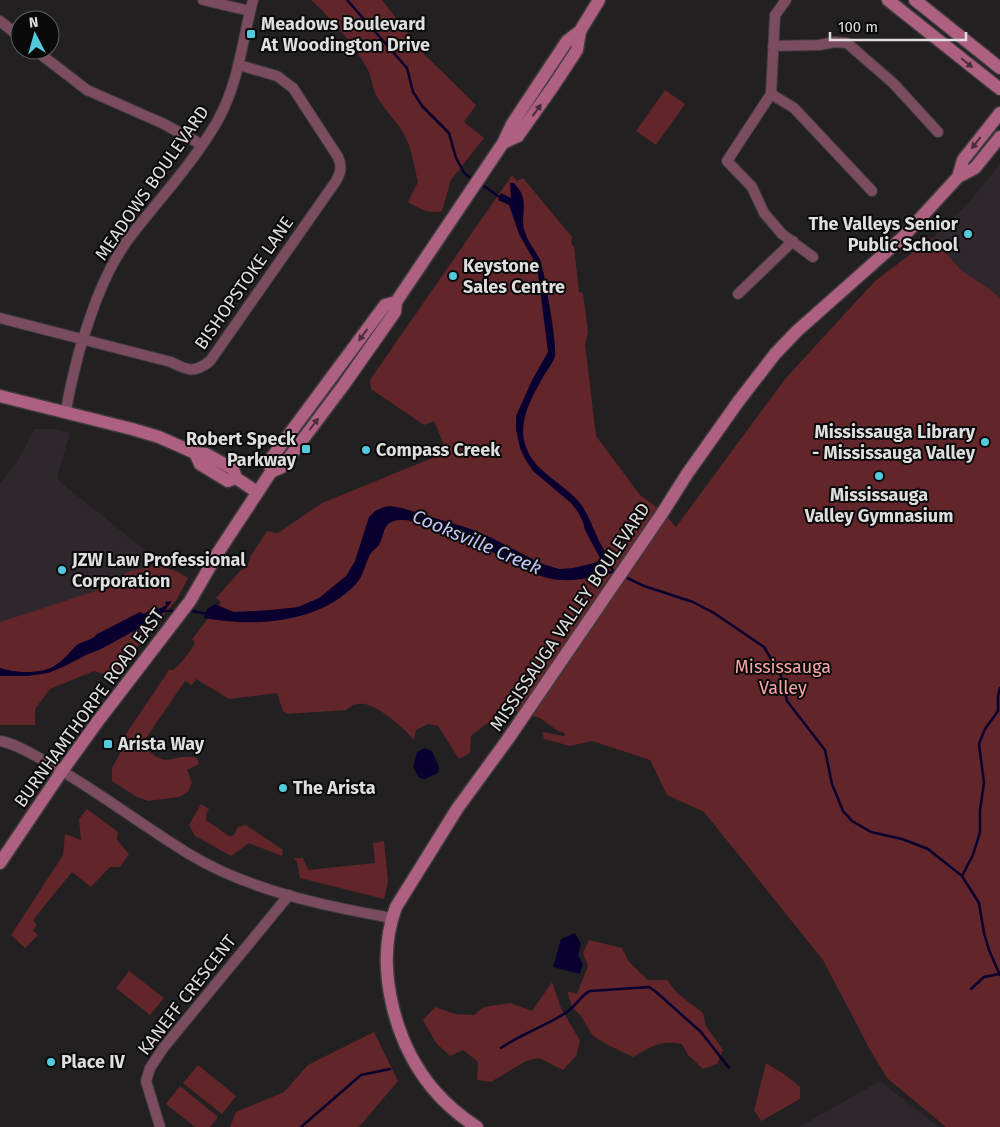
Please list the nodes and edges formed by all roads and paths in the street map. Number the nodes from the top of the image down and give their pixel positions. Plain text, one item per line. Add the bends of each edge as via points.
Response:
1 (203, 0) edge
2 (253, 0) edge
3 (599, 0) edge
4 (786, 0) edge
5 (888, 0) edge
6 (915, 0) edge
7 (250, 11) junction
8 (0, 21) edge
9 (10, 30) edge
10 (773, 46) junction
11 (48, 60) edge
12 (239, 64) junction
13 (1000, 68) edge
14 (1000, 89) edge
15 (771, 94) junction
16 (1000, 113) edge
17 (938, 132) dead end
18 (1000, 137) edge
19 (202, 144) junction
20 (958, 177) junction
21 (872, 191) dead end
22 (793, 240) junction
23 (813, 257) dead end
24 (738, 294) dead end
25 (0, 318) edge
26 (83, 339) junction
27 (0, 396) edge
28 (66, 411) junction
29 (258, 492) junction
30 (0, 741) edge
31 (62, 771) junction
32 (0, 864) edge
33 (288, 895) junction
34 (392, 918) junction
35 (160, 1127) edge
36 (477, 1127) edge

1 - 7 street
2 - 7 street, MEADOWS BOULEVARD
3 - 29 street, BURNHAMTHORPE ROAD EAST via 580,31 567,41 396,302 384,305 292,428 270,460 271,472
4 - 10 street via 775,15
5 -> 14 street
6 - 13 street
7 - 12 street, MEADOWS BOULEVARD
8 - 9 street
10 - 15 street
10 - 17 street via 847,44 893,83
11 - 19 street via 87,90
12 - 19 street, MEADOWS BOULEVARD via 232,91
12 - 26 street, BISHOPSTOKE LANE via 277,76 293,88 338,157 341,172 336,181 213,357 201,368 188,370 171,362
15 - 21 street via 794,108
15 - 22 street via 727,161 752,188 764,213 782,234
16 -> 20 street, MISSISSAUGA VALLEY BOULEVARD via 962,160
18 - 20 street, MISSISSAUGA VALLEY BOULEVARD via 975,168
19 - 26 street, MEADOWS BOULEVARD via 126,242 92,308
20 - 34 street, MISSISSAUGA VALLEY BOULEVARD via 903,237 797,331 738,402 457,810 417,871
22 - 23 street
22 - 24 street
25 - 26 street, BISHOPSTOKE LANE
26 - 28 street, MEADOWS BOULEVARD
27 - 28 street
28 - 29 street via 206,454 233,469 236,478
29 - 31 street, BURNHAMTHORPE ROAD EAST via 190,601
30 - 31 street via 12,744
31 - 32 street, BURNHAMTHORPE ROAD EAST
31 - 33 street via 211,867 244,882
33 - 34 street
33 - 35 street, KANEFF CRESCENT via 150,1068 146,1081
34 - 36 street, MISSISSAUGA VALLEY BOULEVARD via 389,982 405,1042 433,1089

